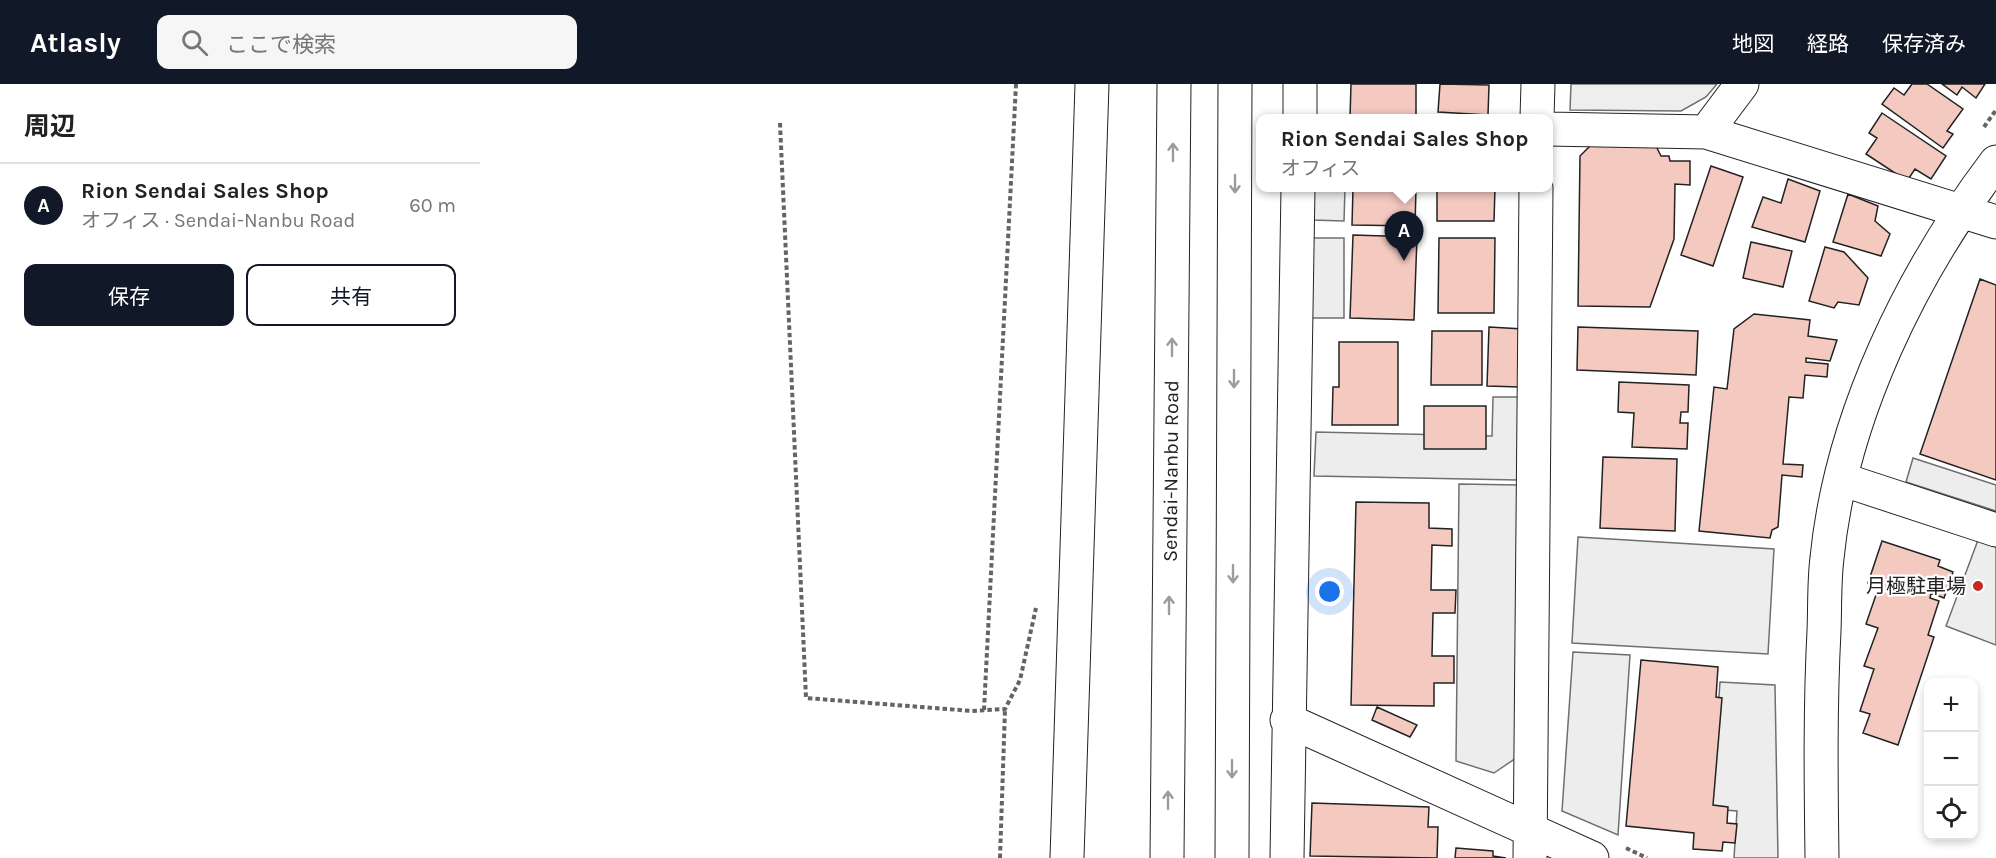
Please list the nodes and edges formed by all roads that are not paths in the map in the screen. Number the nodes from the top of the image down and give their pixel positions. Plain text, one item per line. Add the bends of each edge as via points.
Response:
1 (1092, 84) edge
2 (1174, 84) edge
3 (1235, 84) edge
4 (1300, 84) edge
5 (1538, 84) edge
6 (1742, 84) edge
7 (1300, 114) edge
8 (1537, 114) edge
9 (1553, 129) edge
10 (1706, 132) junction
11 (1996, 162) edge
12 (1298, 192) edge
13 (1536, 192) edge
14 (1960, 210) junction
15 (1996, 222) edge
16 (1840, 479) junction
17 (1996, 530) edge
18 (1287, 720) junction
19 (1530, 844) edge
20 (1067, 858) edge
21 (1167, 858) edge
22 (1232, 858) edge
23 (1287, 858) edge
24 (1592, 858) edge
25 (1822, 858) edge

1 - 20 main road
21 -> 2 main road, Sendai-Nanbu Road
3 -> 22 main road
4 - 7 main road
5 - 8 main road
6 - 10 main road
9 - 10 main road
10 - 14 main road
11 - 14 main road
12 - 18 main road
13 - 19 main road
14 - 15 main road
14 - 16 main road via 1919,278 1872,383
16 - 17 main road
16 - 25 main road via 1827,558 1820,712
18 - 19 main road
18 - 23 main road
19 - 24 main road

